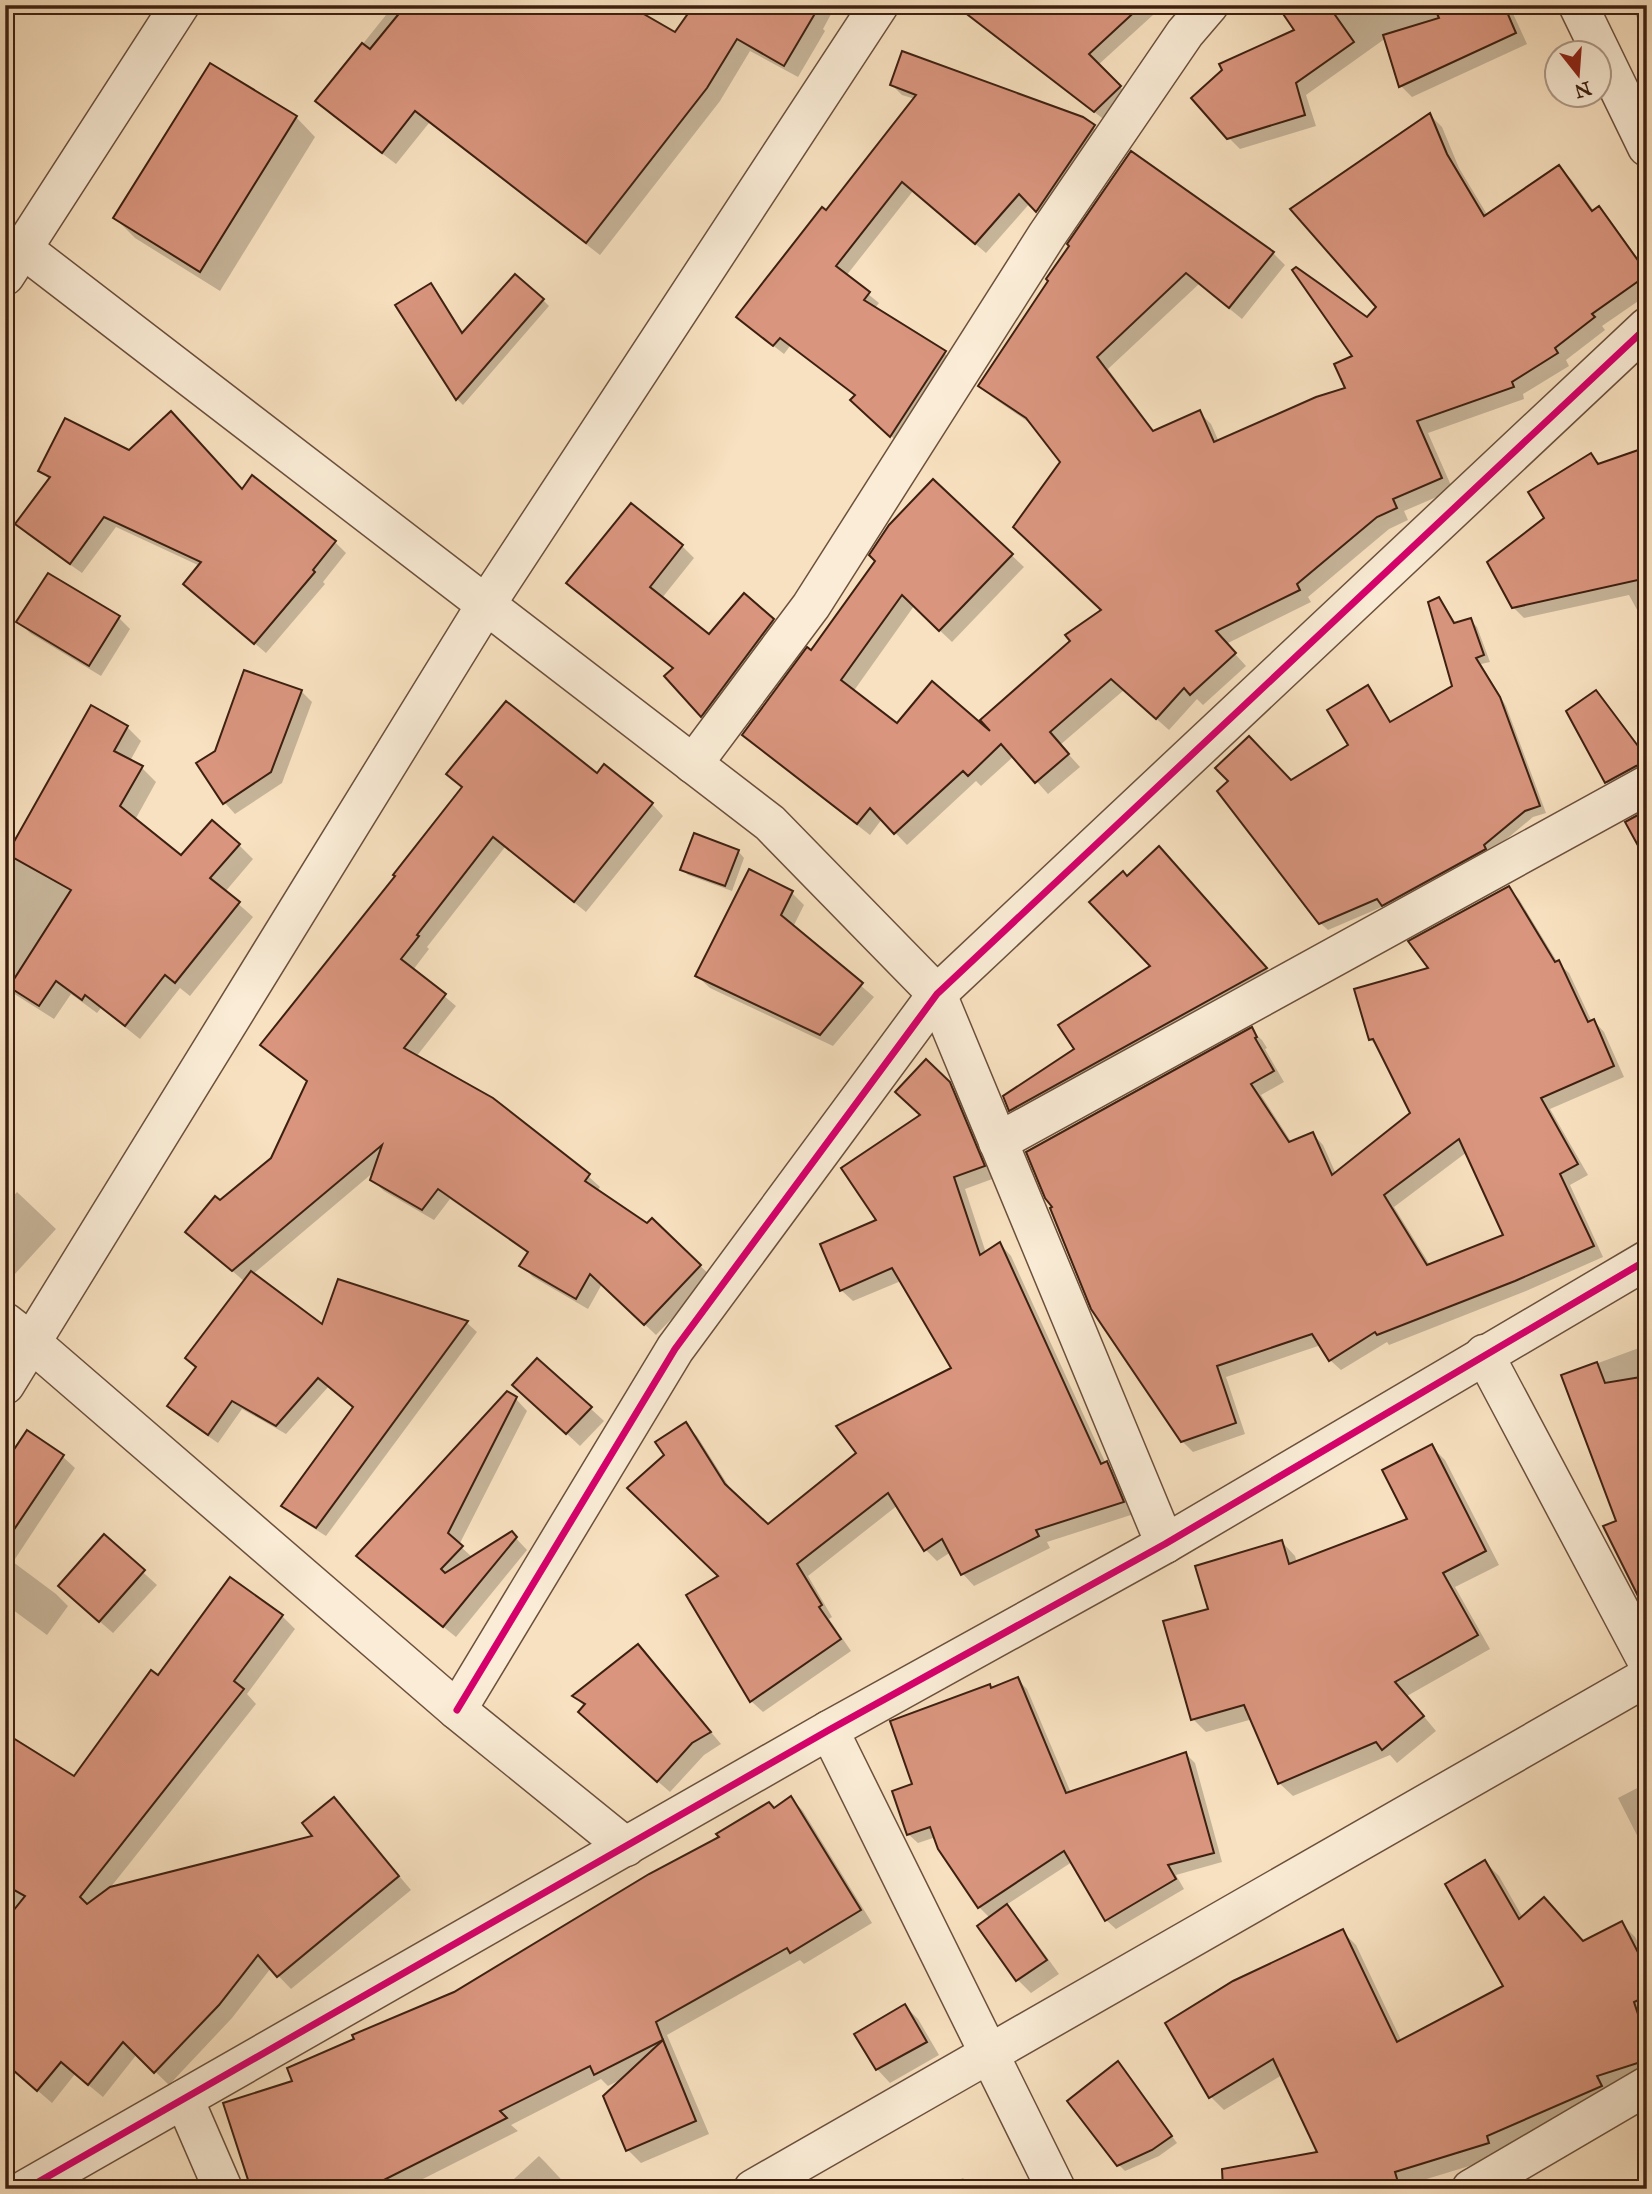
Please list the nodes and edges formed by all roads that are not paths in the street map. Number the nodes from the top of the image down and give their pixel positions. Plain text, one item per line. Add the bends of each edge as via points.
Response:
1 (180, 5) edge
2 (879, 5) edge
3 (1209, 5) edge
4 (1578, 5) edge
5 (1647, 147) edge
6 (13, 262) edge
7 (1647, 327) edge
8 (485, 606) junction
9 (693, 764) junction
10 (1647, 785) edge
11 (937, 994) junction
12 (998, 1142) junction
13 (1647, 1260) edge
14 (19, 1332) edge
15 (1484, 1354) junction
16 (5, 1385) edge
17 (1165, 1544) junction
18 (1647, 1661) edge
19 (1647, 1677) edge
20 (457, 1710) junction
21 (829, 1730) junction
22 (625, 1847) junction
23 (990, 2053) junction
24 (1647, 2086) edge
25 (184, 2099) junction
26 (26, 2189) edge
27 (223, 2189) edge
28 (753, 2189) edge
29 (1056, 2189) edge
30 (1471, 2189) edge

1 - 6 street
2 - 8 street
3 - 9 street via 1047,235 811,606
4 - 5 street
6 - 8 street
7 - 11 street
8 - 9 street
8 - 14 street
9 - 11 street via 770,823
10 - 12 street
11 - 12 street
11 - 20 street via 675,1349
12 - 17 street
13 - 15 street
14 - 16 street
14 - 20 street
15 - 17 street
15 - 18 street
17 - 21 street
19 - 23 street
20 - 22 street
21 - 22 street
21 - 23 street
22 - 25 street
23 - 28 street
23 - 29 street
24 - 30 street
25 - 26 street
25 - 27 street

